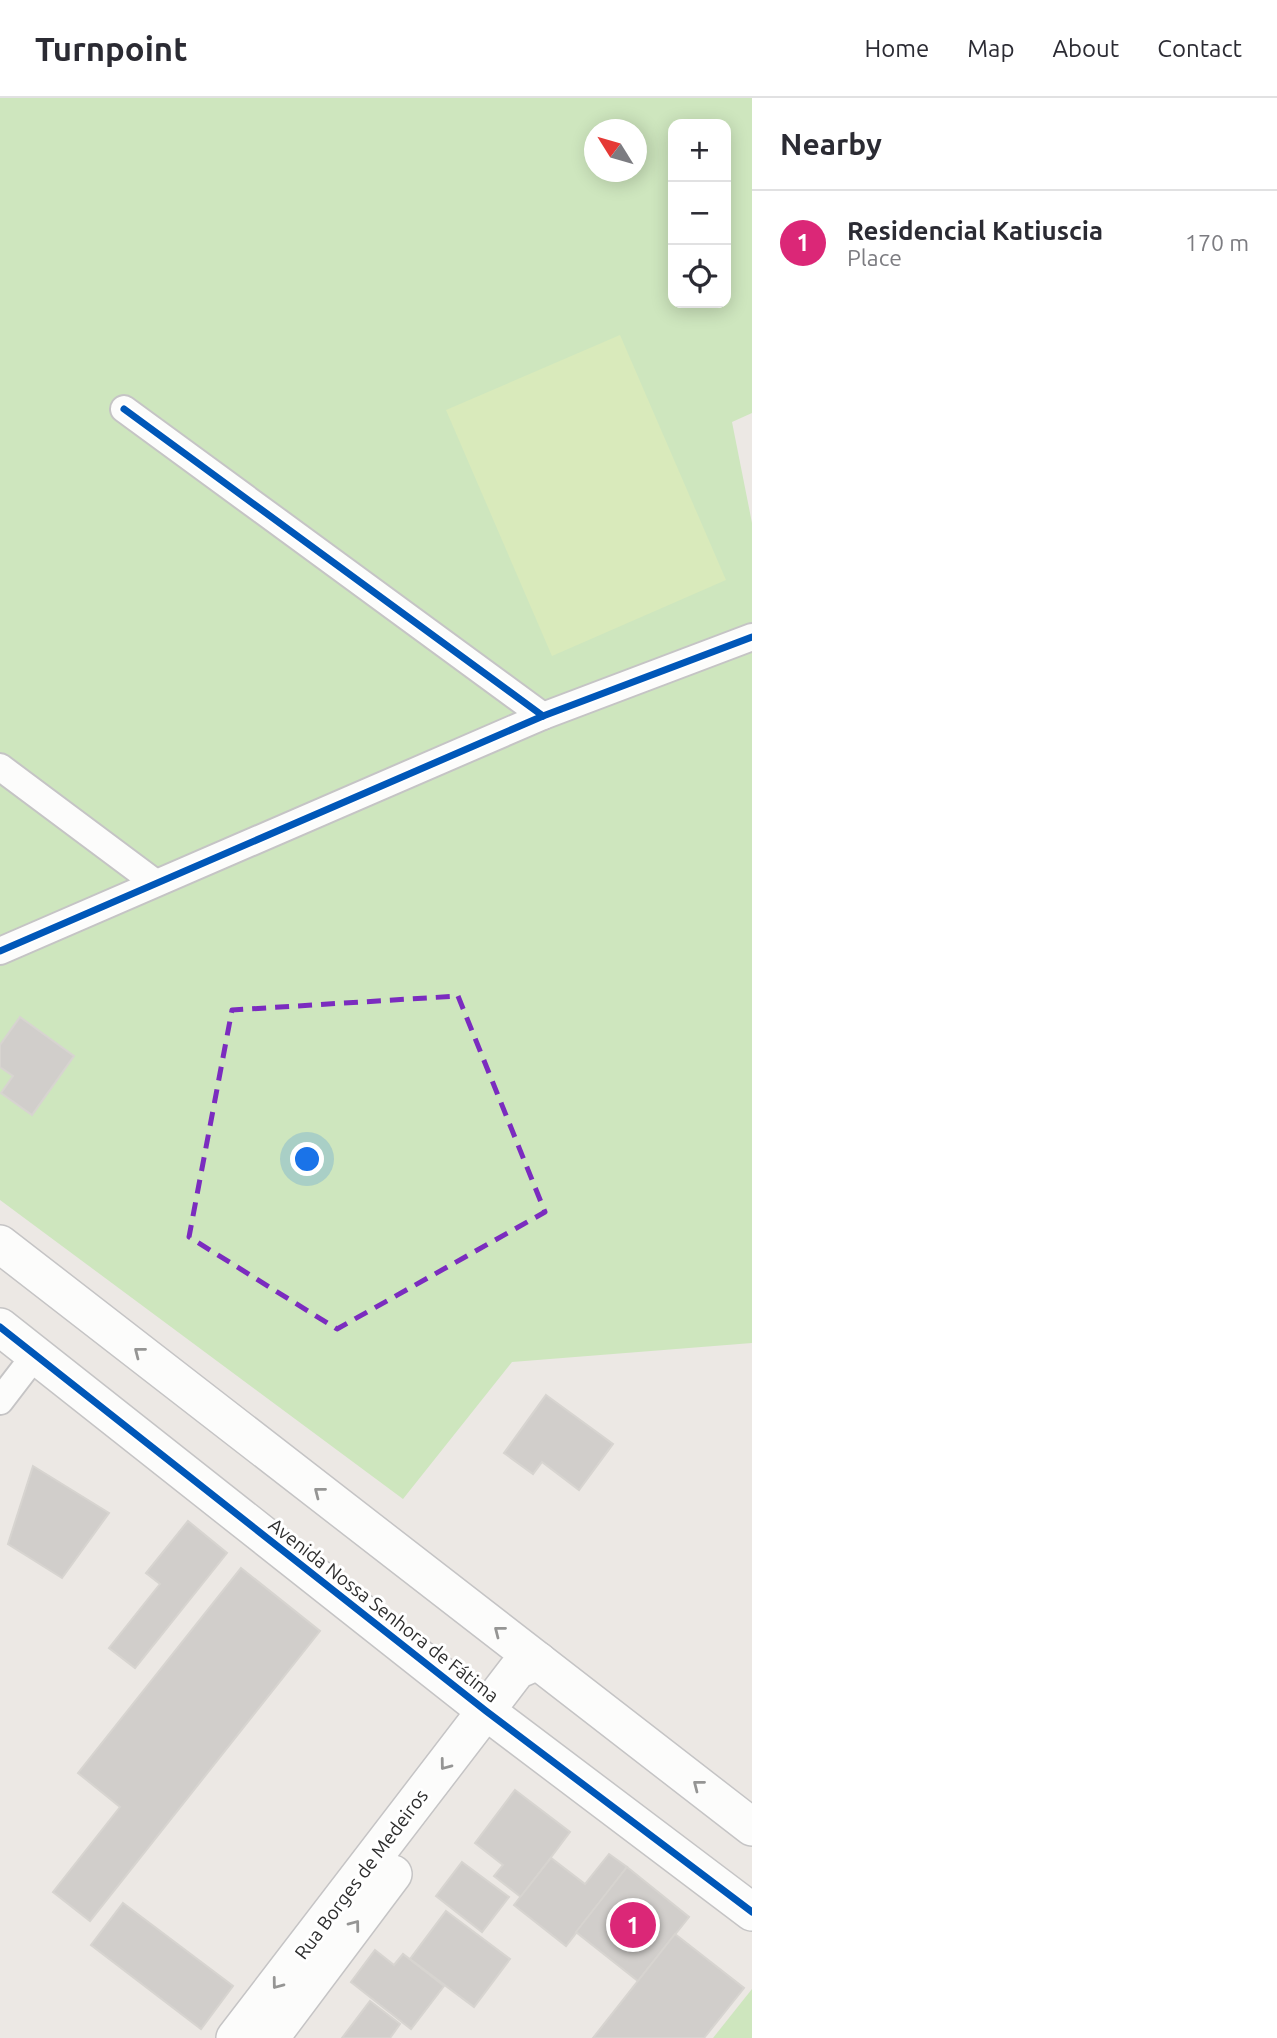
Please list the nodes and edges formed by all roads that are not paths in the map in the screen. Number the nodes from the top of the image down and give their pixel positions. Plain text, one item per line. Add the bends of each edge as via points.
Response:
1 (124, 409) dead end
2 (752, 637) edge
3 (542, 716) junction
4 (0, 767) edge
5 (154, 883) junction
6 (0, 951) edge
7 (0, 1244) edge
8 (0, 1327) edge
9 (36, 1354) junction
10 (0, 1401) edge
11 (538, 1661) junction
12 (496, 1718) junction
13 (752, 1827) edge
14 (752, 1912) edge
15 (235, 2038) edge
16 (270, 2038) edge

1 - 3 street
2 - 3 street
3 - 5 street
4 - 5 street
5 - 6 street
11 -> 7 street
8 - 9 street, Avenida Nossa Senhora de Fátima
9 - 10 street
9 - 12 street, Avenida Nossa Senhora de Fátima
11 - 12 street, Avenida Nossa Senhora de Fátima via 517,1670
13 -> 11 street
12 - 14 street, Avenida Nossa Senhora de Fátima
12 -> 15 street, Rua Borges de Medeiros
16 -> 12 street, Rua Borges de Medeiros

